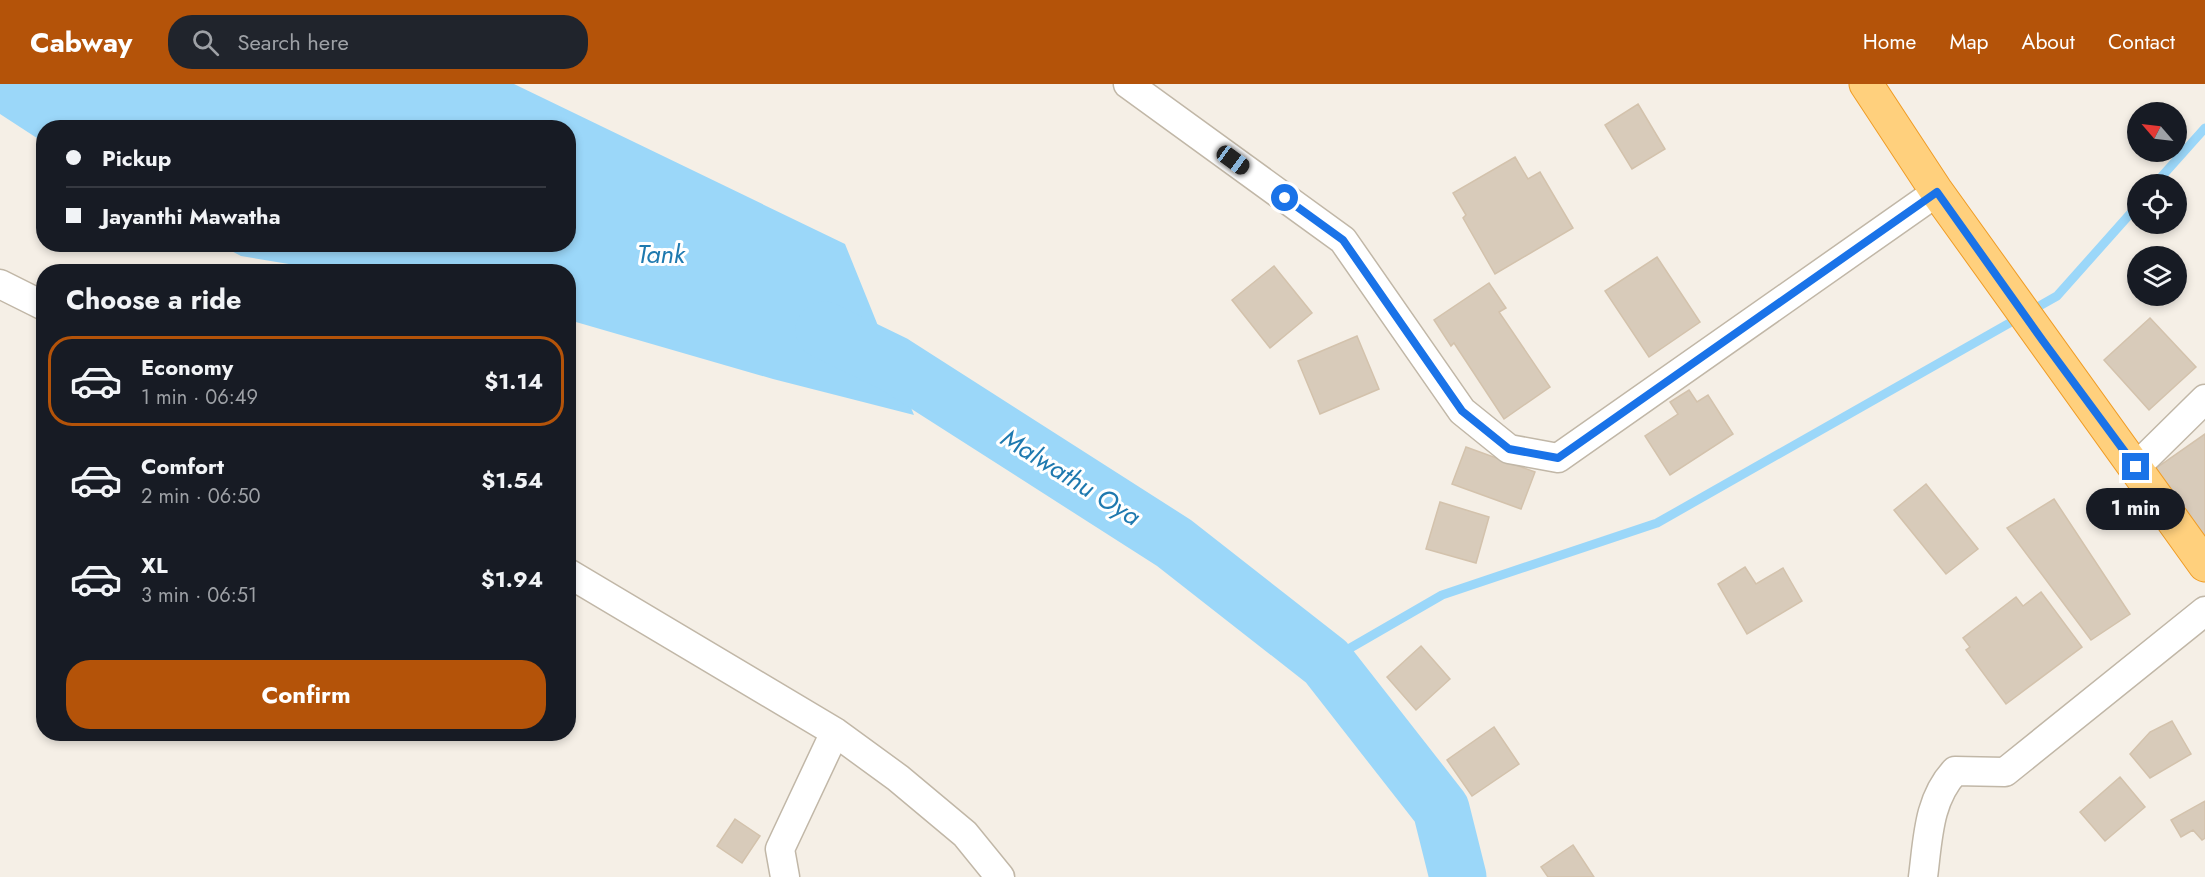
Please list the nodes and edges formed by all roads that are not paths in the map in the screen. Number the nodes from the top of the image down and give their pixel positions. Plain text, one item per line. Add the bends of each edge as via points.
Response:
1 (1128, 84) edge
2 (1866, 84) edge
3 (1937, 192) junction
4 (0, 284) edge
5 (36, 302) edge
6 (2205, 399) edge
7 (2136, 467) junction
8 (2205, 565) edge
9 (576, 578) edge
10 (2205, 611) edge
11 (835, 732) junction
12 (785, 877) edge
13 (1000, 877) edge
14 (1923, 877) edge

1 - 3 street via 1343,240 1462,411 1509,449 1558,458
2 - 3 highway
3 - 7 highway
4 - 5 street
6 - 7 street
7 - 8 highway
9 - 11 street
10 - 14 street via 2004,772 1955,771 1935,801
11 - 12 street via 780,849
11 - 13 street via 964,834

